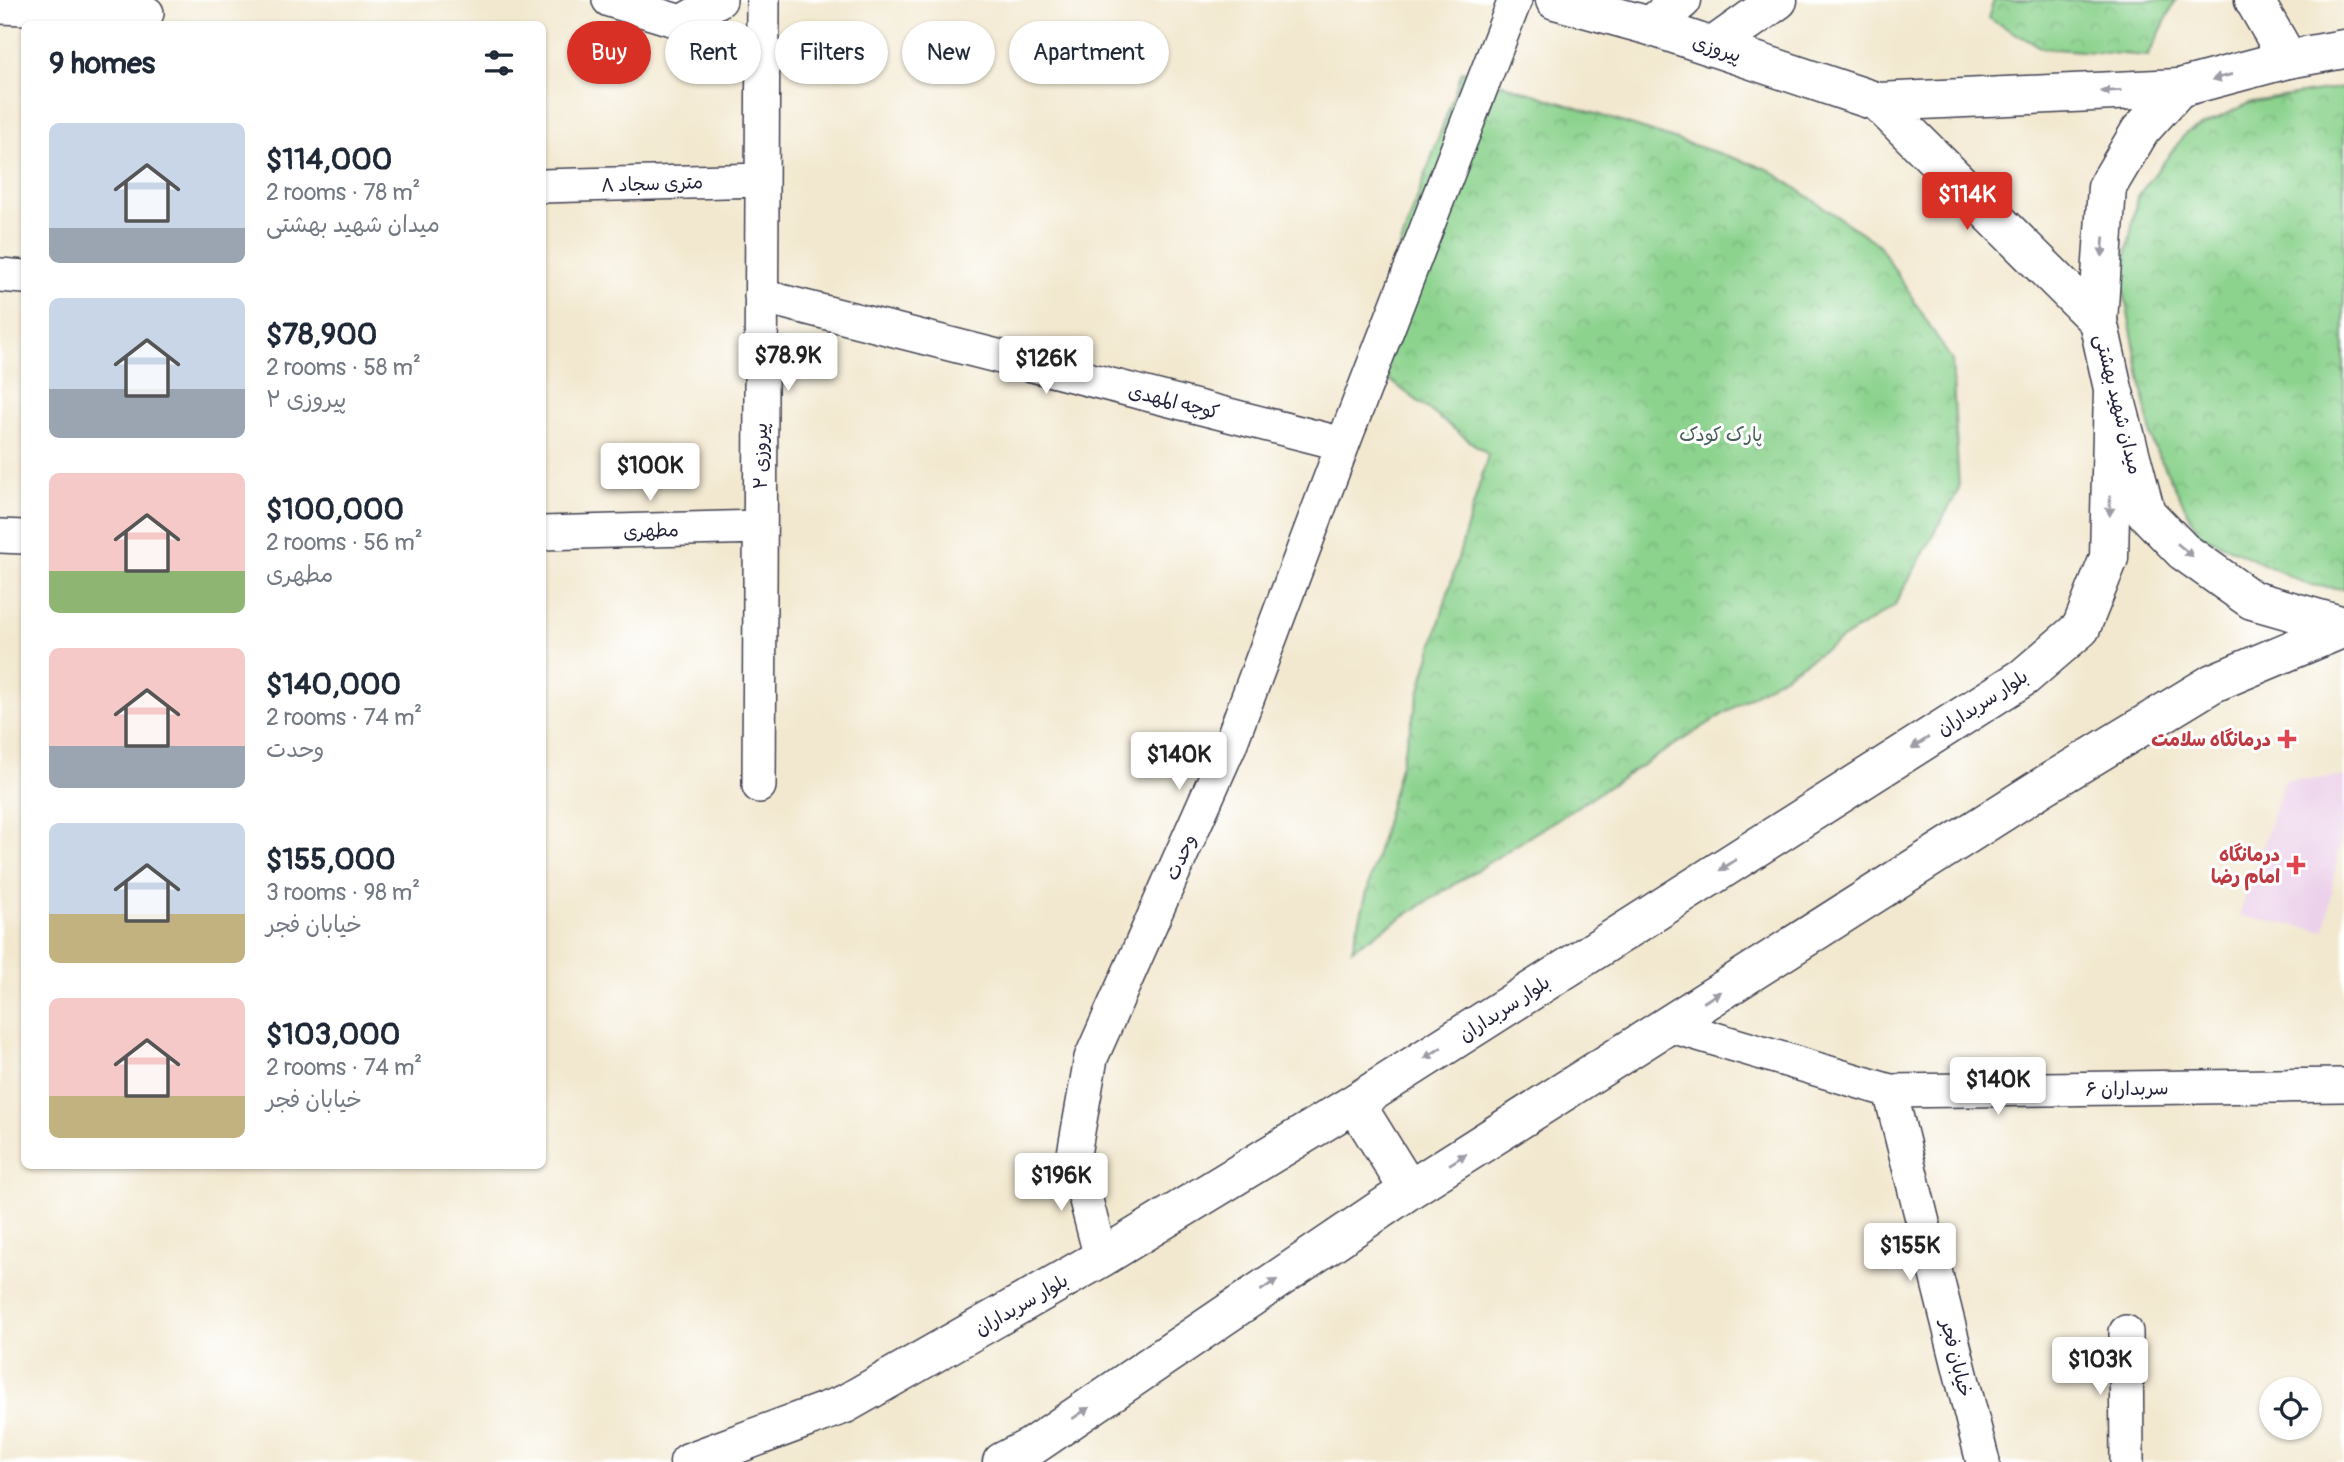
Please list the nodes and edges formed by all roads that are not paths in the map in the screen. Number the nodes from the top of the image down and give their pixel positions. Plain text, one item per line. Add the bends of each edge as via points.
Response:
1 (609, 0) edge
2 (720, 0) edge
3 (763, 0) edge
4 (1515, 0) edge
5 (1555, 0) edge
6 (1682, 0) edge
7 (1778, 0) edge
8 (2254, 0) edge
9 (0, 7) edge
10 (147, 12) edge
11 (1650, 26) junction
12 (1712, 47) junction
13 (2344, 49) edge
14 (2288, 59) junction
15 (2179, 88) junction
16 (1878, 102) junction
17 (762, 180) junction
18 (546, 186) edge
19 (0, 275) edge
20 (21, 277) edge
21 (761, 296) junction
22 (2098, 321) junction
23 (2113, 389) junction
24 (1343, 444) junction
25 (760, 527) junction
26 (546, 533) edge
27 (0, 536) edge
28 (21, 537) edge
29 (2344, 627) edge
30 (759, 786) dead end
31 (1668, 1025) junction
32 (2344, 1086) edge
33 (1890, 1091) junction
34 (1355, 1103) junction
35 (1409, 1190) junction
36 (1101, 1258) junction
37 (2126, 1332) dead end
38 (1023, 1457) edge
39 (689, 1462) edge
40 (1983, 1462) edge
41 (2127, 1462) edge

1 - 2 street via 681,22
3 - 17 street, پیروزی ۲
4 - 24 street, وحدت
5 - 11 main road, پیروزی
6 - 11 main road
7 - 12 main road
8 - 14 main road
9 - 10 street
11 - 12 main road, پیروزی
12 - 16 main road, پیروزی
13 - 14 main road
14 -> 15 main road
15 -> 16 main road
15 -> 22 main road, میدان شهید بهشتی via 2140,131 2107,187
16 - 22 main road
17 - 18 street, متری سجاد ۸
17 - 21 street, پیروزی ۲
19 - 20 street
21 - 24 street, کوچه المهدی
21 - 25 street, پیروزی ۲
22 - 23 main road, میدان شهید بهشتی
23 -> 29 main road, میدان شهید بهشتی via 2146,513 2183,551 2252,600
23 -> 34 main road, بلوار سربداران via 2109,558 2081,628 2024,677
24 - 36 street, وحدت via 1230,745 1091,1058 1074,1154
25 - 26 street, مطهری
25 - 30 street, پیروزی ۲
27 - 28 street
31 -> 29 main road via 2213,683
31 - 33 street, سربداران ۶
35 -> 31 main road
32 - 33 street, سربداران ۶
33 - 40 street, خیابان فجر
34 - 35 main road
34 - 36 main road, بلوار سربداران
38 -> 35 main road
36 - 39 main road, بلوار سربداران via 845,1404
37 - 41 street

